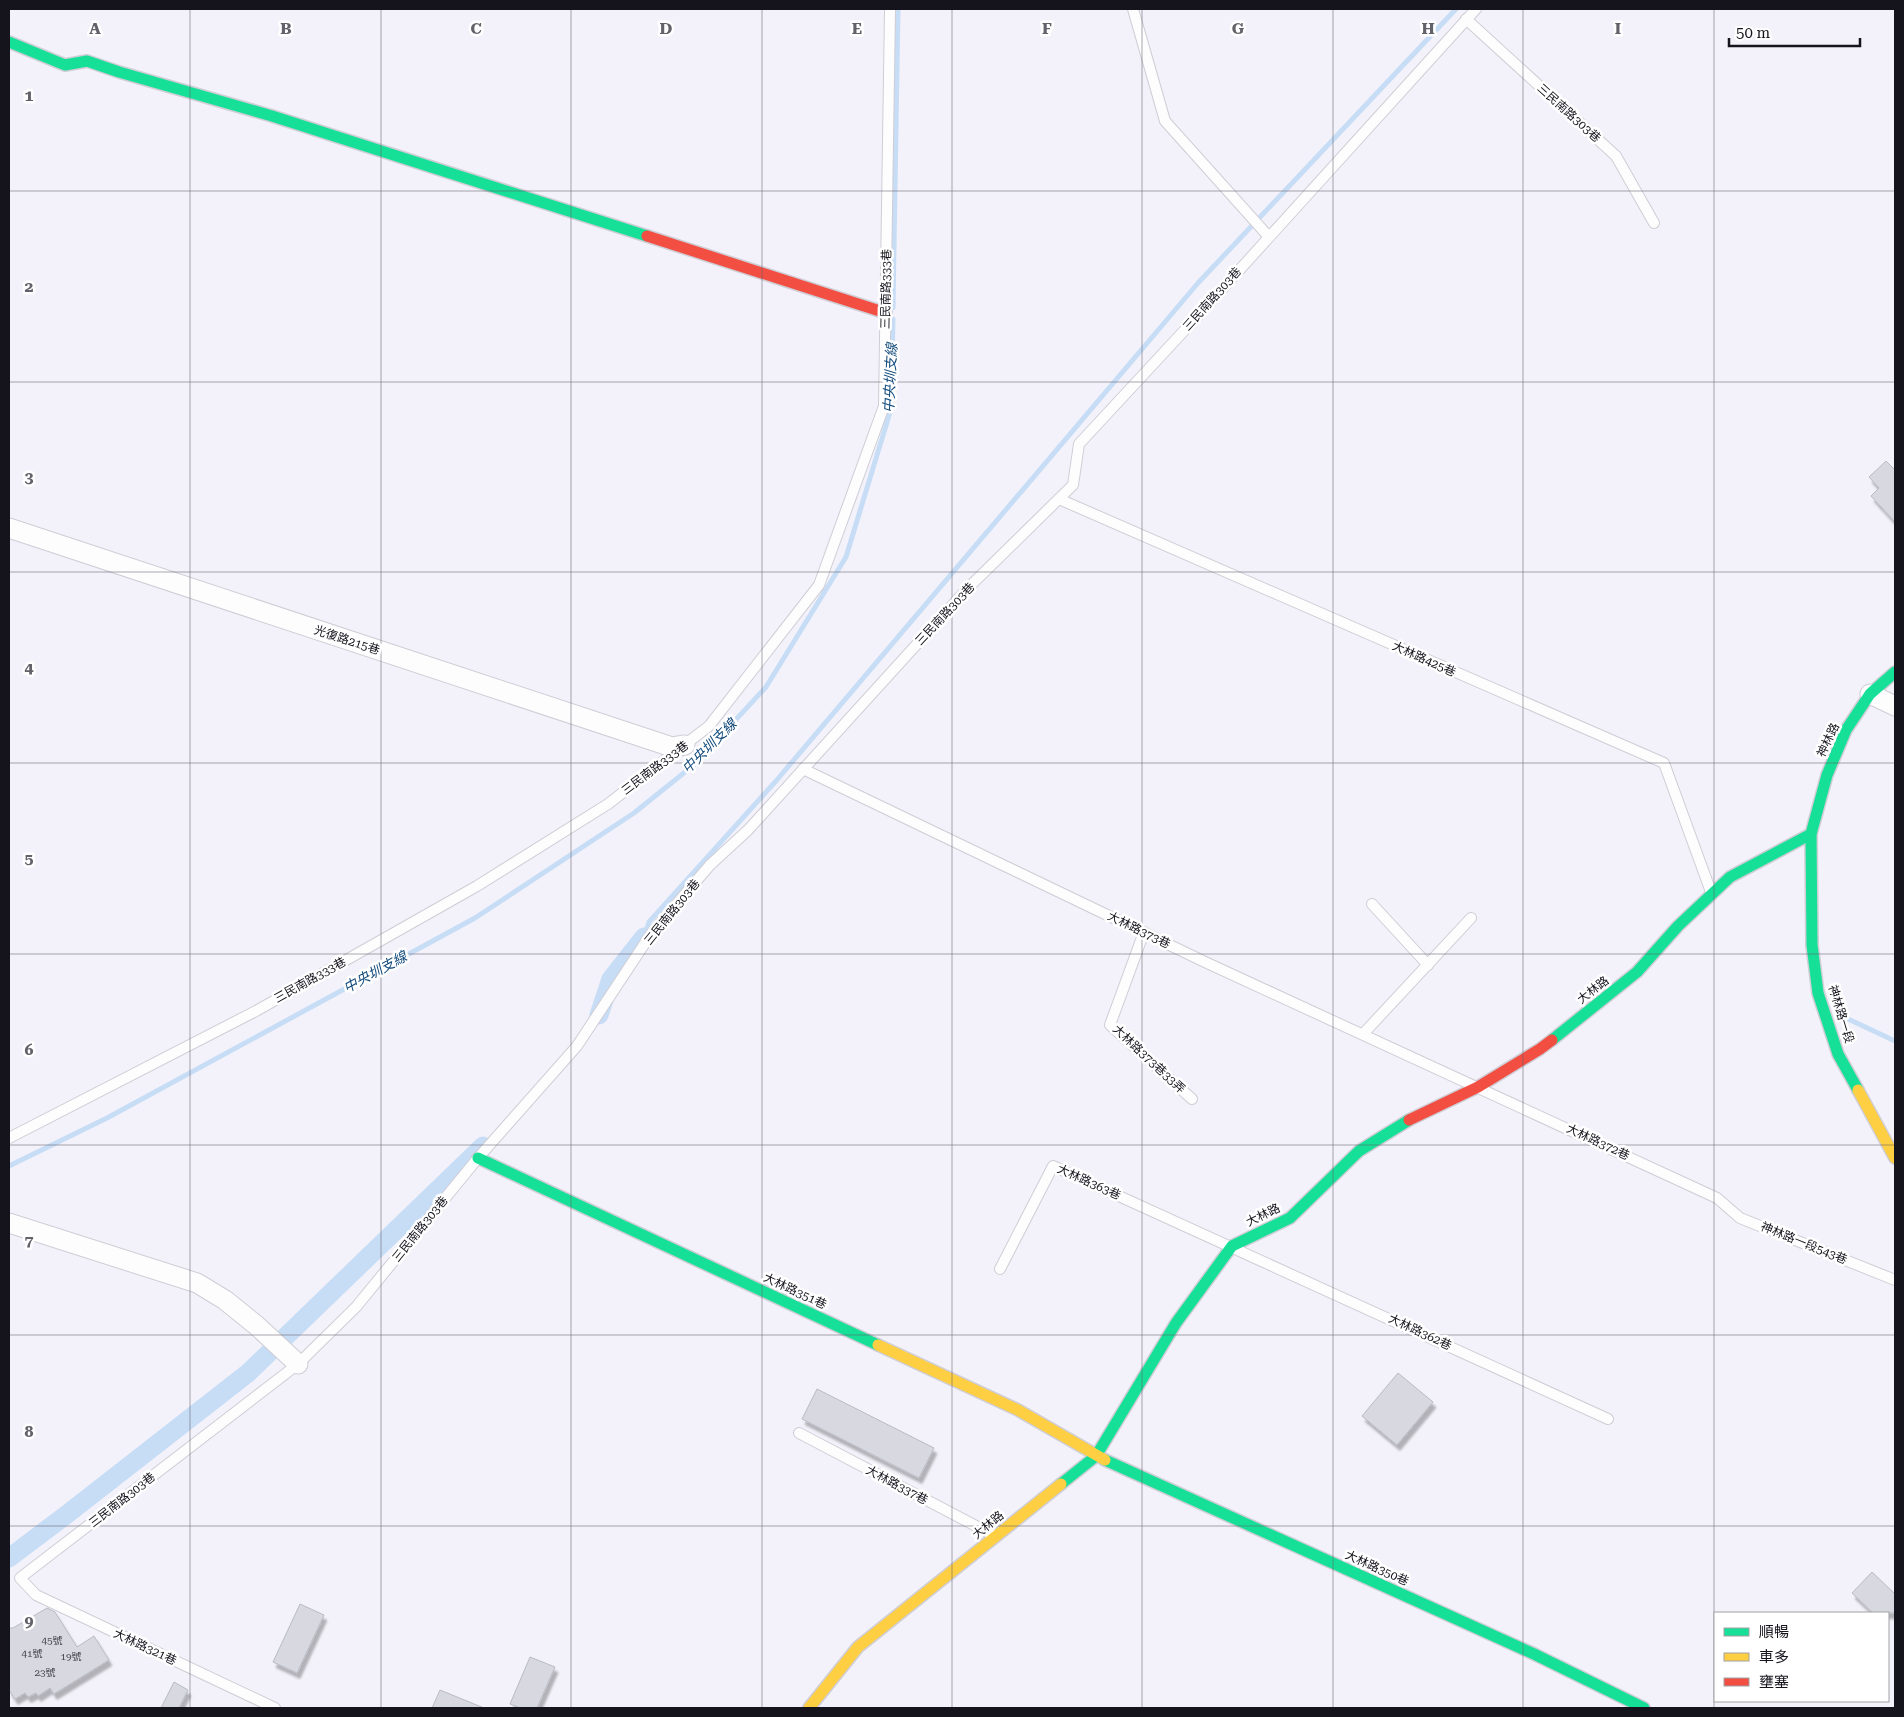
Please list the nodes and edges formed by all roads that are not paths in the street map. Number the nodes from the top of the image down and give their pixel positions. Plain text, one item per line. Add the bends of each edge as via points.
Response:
1 (890, 9) edge
2 (1133, 9) edge
3 (1476, 9) edge
4 (1466, 19) junction
5 (9, 42) edge
6 (1654, 222) dead end
7 (1269, 237) junction
8 (886, 314) junction
9 (1058, 499) junction
10 (9, 528) edge
11 (1895, 672) edge
12 (1870, 694) junction
13 (1895, 706) edge
14 (686, 745) junction
15 (803, 769) junction
16 (1812, 834) junction
17 (1711, 893) junction
18 (1372, 904) dead end
19 (1471, 918) dead end
20 (1144, 932) junction
21 (1428, 965) junction
22 (1363, 1034) junction
23 (1478, 1087) junction
24 (1192, 1099) dead end
25 (9, 1138) edge
26 (478, 1158) junction
27 (1895, 1158) edge
28 (1717, 1198) joint
29 (9, 1223) edge
30 (1232, 1246) junction
31 (1000, 1269) dead end
32 (1895, 1280) edge
33 (298, 1363) junction
34 (1608, 1419) dead end
35 (799, 1433) dead end
36 (1096, 1456) junction
37 (996, 1537) junction
38 (20, 1578) joint
39 (275, 1708) edge
40 (809, 1708) edge
41 (1644, 1708) edge

1 - 8 lane, 三民南路333巷
2 - 7 lane via 1165,121
3 - 4 lane, 三民南路303巷
4 - 6 lane, 三民南路303巷 via 1616,156
4 - 7 lane, 三民南路303巷
5 - 8 street via 65,65 87,61 272,116
7 - 9 lane, 三民南路303巷 via 1079,444 1073,485
8 - 14 lane, 三民南路333巷 via 884,406 819,585 709,726
9 - 15 lane, 三民南路303巷 via 967,589
9 - 17 lane, 大林路425巷 via 1664,763
10 - 14 street, 光復路215巷 via 672,747
11 - 12 street, 神林路
12 - 13 street
12 - 16 street, 神林路 via 1846,730 1827,775
14 - 25 lane, 三民南路333巷 via 608,804 477,886 256,1011
15 - 20 lane, 大林路373巷
15 - 26 lane, 三民南路303巷 via 748,830 710,865 652,934 577,1046
16 - 17 street, 大林路 via 1730,877
16 - 27 street, 神林路一段 via 1812,945 1818,993 1838,1054
17 - 23 street, 大林路 via 1637,972 1540,1049
18 - 21 lane
19 - 21 lane
20 - 22 lane, 大林路373巷
20 - 24 lane, 大林路373巷33弄 via 1110,1026
21 - 22 lane
22 - 23 lane, 大林路373巷
23 - 28 lane, 大林路372巷
23 - 30 street, 大林路 via 1416,1116 1359,1151 1290,1218
26 - 33 lane, 三民南路303巷 via 356,1307
26 - 36 street, 大林路351巷 via 1018,1410
28 - 32 lane, 神林路一段543巷 via 1740,1218
29 - 33 street via 197,1283 256,1324
30 - 31 lane, 大林路363巷 via 1053,1166
30 - 34 lane, 大林路362巷
30 - 36 street, 大林路 via 1176,1323
33 - 38 lane, 三民南路303巷
35 - 37 lane, 大林路337巷
36 - 37 street, 大林路
36 - 41 street, 大林路350巷 via 1534,1654
37 - 40 street, 大林路 via 858,1647
38 - 39 lane, 大林路321巷 via 36,1596

